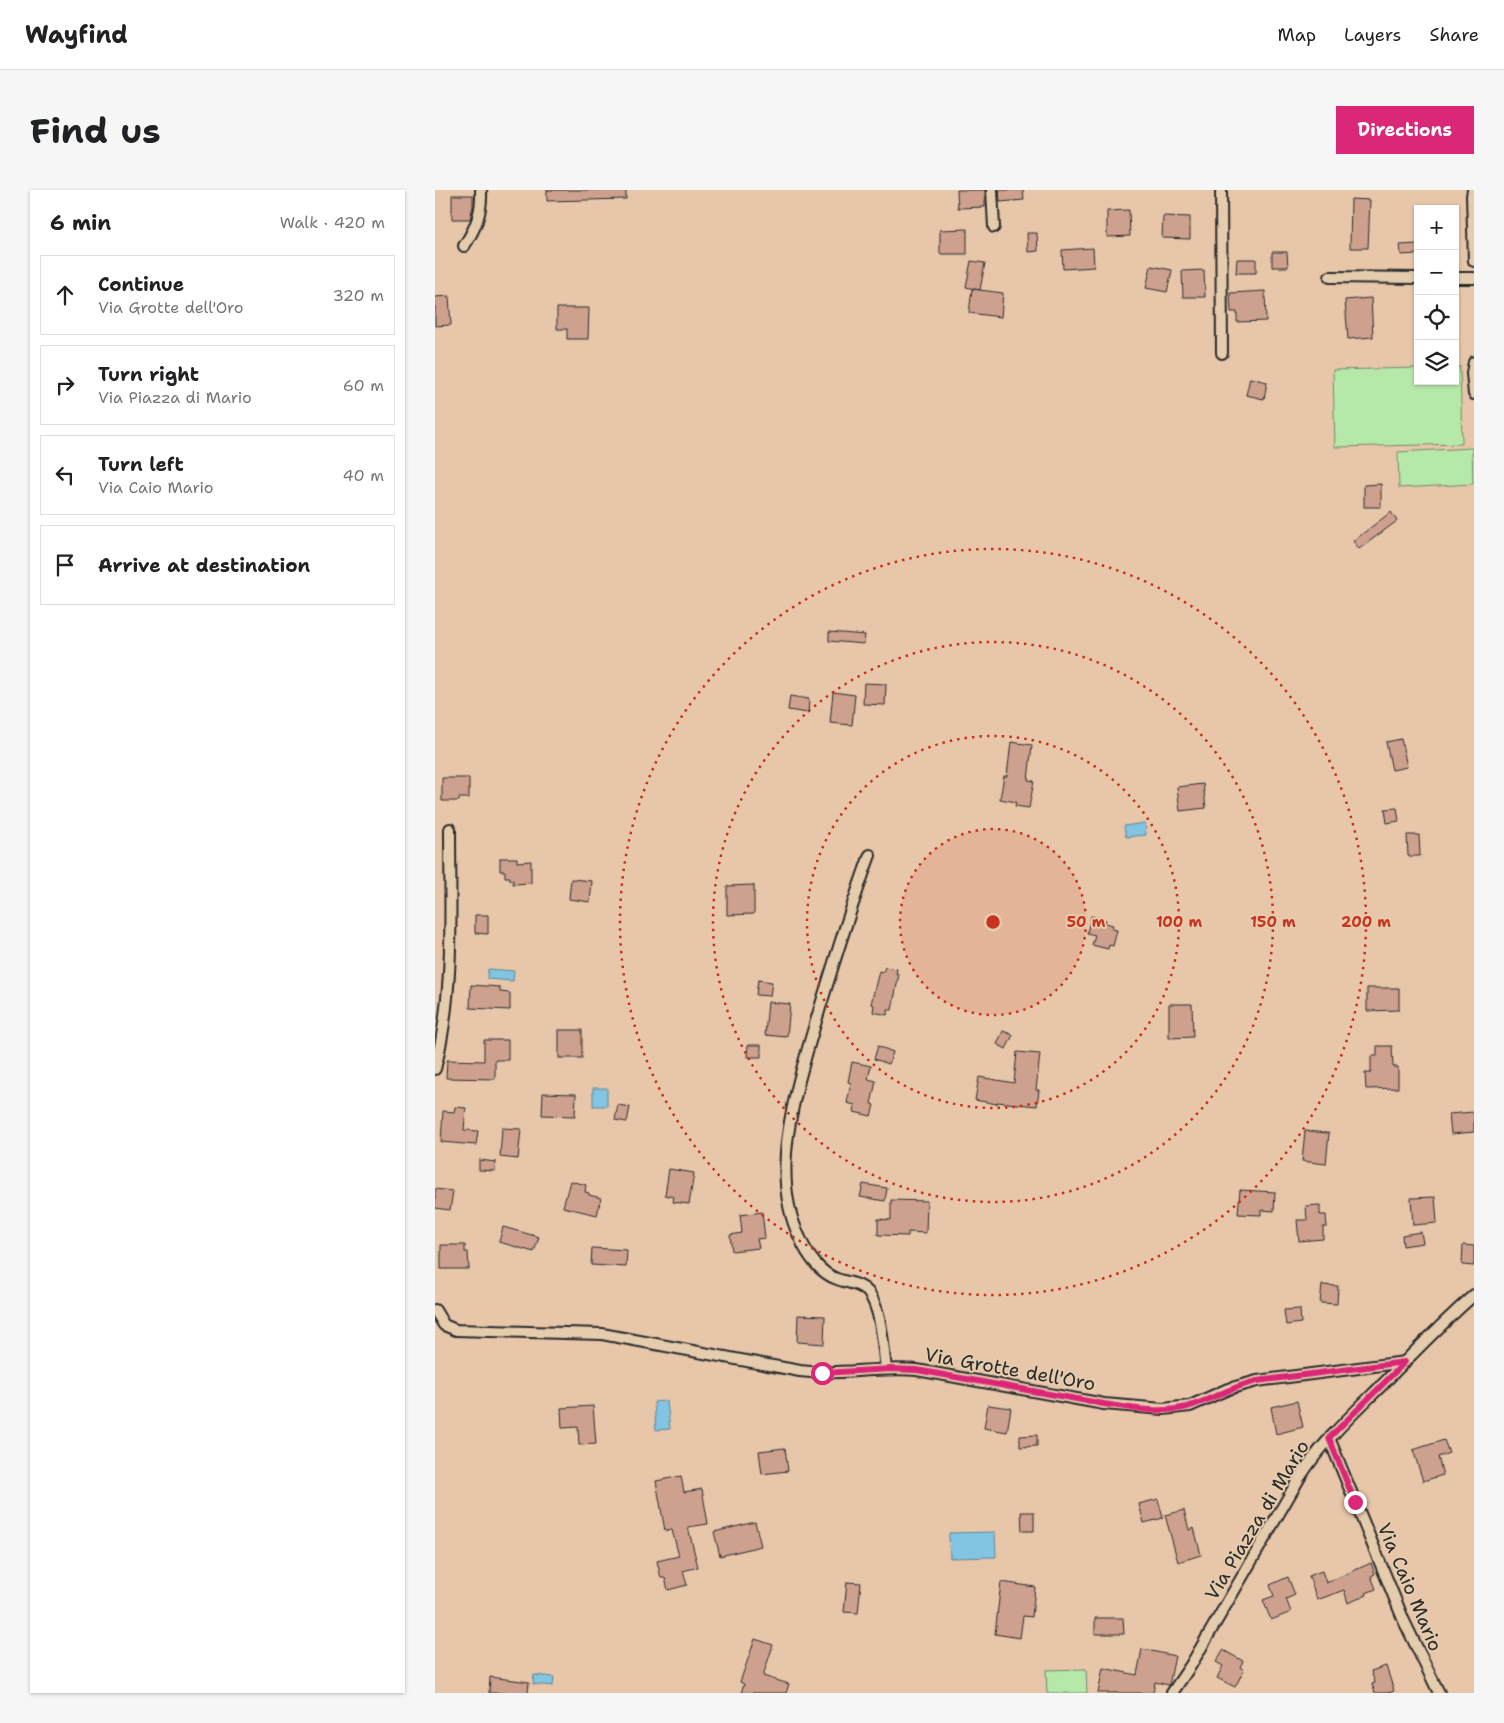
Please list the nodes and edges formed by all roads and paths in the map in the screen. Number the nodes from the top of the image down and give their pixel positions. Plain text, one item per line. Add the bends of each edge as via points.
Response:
1 (481, 190) edge
2 (992, 190) edge
3 (1221, 190) edge
4 (1473, 190) edge
5 (994, 226) dead end
6 (463, 246) dead end
7 (1474, 261) edge
8 (1330, 277) dead end
9 (1414, 278) edge
10 (1459, 278) edge
11 (1474, 278) edge
12 (1222, 353) dead end
13 (1474, 362) edge
14 (1474, 394) edge
15 (451, 829) dead end
16 (870, 855) dead end
17 (435, 1069) edge
18 (1474, 1295) edge
19 (435, 1310) edge
20 (1405, 1362) junction
21 (886, 1369) junction
22 (1329, 1438) junction
23 (1172, 1693) edge
24 (1439, 1693) edge

1 - 6 street via 479,220
2 - 5 street
3 - 12 street
4 - 7 street
8 - 9 street
10 - 11 street
13 - 14 street
15 - 17 street via 448,994
16 - 21 street via 806,1055 787,1140 786,1175 790,1209 806,1250 825,1272 859,1285 872,1299
18 - 20 street, Via Piazza di Mario
19 - 21 street, Via Grotte dell'Oro via 444,1325 456,1330 602,1334 806,1372
20 - 21 street, Via Grotte dell'Oro via 1257,1381 1190,1406 1171,1409 1132,1408 923,1371
20 - 22 street, Via Piazza di Mario
22 - 23 street, Via Piazza di Mario via 1300,1477
22 - 24 street, Via Caio Mario via 1406,1626

